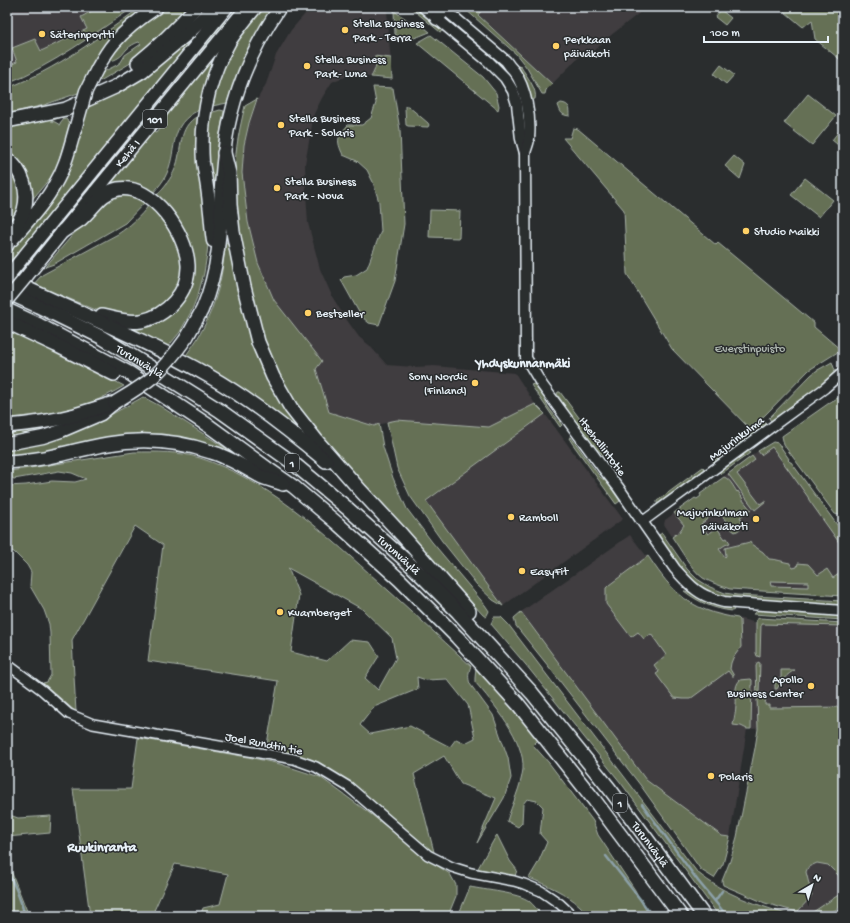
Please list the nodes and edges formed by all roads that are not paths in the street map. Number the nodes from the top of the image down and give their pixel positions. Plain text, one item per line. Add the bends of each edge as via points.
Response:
1 (157, 7) edge
2 (196, 7) edge
3 (215, 7) edge
4 (227, 7) edge
5 (248, 7) edge
6 (256, 7) edge
7 (280, 7) edge
8 (423, 7) edge
9 (441, 11) edge
10 (22, 118) junction
11 (7, 121) edge
12 (224, 153) junction
13 (7, 159) edge
14 (63, 231) junction
15 (7, 245) edge
16 (216, 260) junction
17 (9, 275) edge
18 (7, 292) edge
19 (7, 300) edge
20 (7, 310) edge
21 (82, 313) junction
22 (7, 322) edge
23 (843, 372) edge
24 (169, 400) junction
25 (114, 403) junction
26 (7, 426) edge
27 (7, 444) edge
28 (7, 462) edge
29 (294, 487) junction
30 (361, 491) junction
31 (642, 522) junction
32 (843, 611) edge
33 (7, 664) edge
34 (532, 693) junction
35 (573, 916) edge
36 (681, 916) edge
37 (704, 916) edge

1 - 15 highway, bridge via 132,26 106,53 86,91 69,152 56,183 44,202
2 - 10 highway via 149,54 111,82 64,105
3 - 10 highway via 164,54 122,83 66,109
4 - 17 highway, Kehä I / 101
5 - 14 highway, Kehä I / 101
6 - 16 highway via 230,42 219,63 206,102 203,163
7 - 12 highway via 252,54 231,114
8 - 9 main road, Itsehallintotie
9 - 31 main road, Itsehallintotie via 505,78 517,104 525,153 526,358 542,385
10 - 11 highway
12 - 16 highway
12 - 30 highway via 229,173 233,232 252,322 265,360 291,408
13 - 15 highway via 22,178 26,198 24,210
14 - 19 highway, Kehä I / 101, bridge
14 - 21 highway via 110,192 117,189 131,190 143,194 167,215 182,239 187,253 188,265 184,287 172,305 163,312 152,318 127,322
16 - 25 highway, bridge via 202,310 187,337 152,377
17 - 21 highway via 43,296
18 - 34 highway, Turunväylä / 1 via 101,337 219,410 293,464 412,566
20 - 24 highway, Turunväylä / 1 via 129,373
21 - 30 highway via 181,360 243,397 299,439
22 - 24 highway
23 - 31 street, Majurinkulma via 825,388
24 - 29 highway, Turunväylä / 1
25 - 26 highway via 68,417
25 - 27 highway via 101,414 61,431
28 - 29 highway via 37,459 110,443 160,442 211,452 263,477
29 - 36 highway, Turunväylä / 1 via 400,580 457,637 513,699 596,802
30 - 34 highway via 522,671
31 - 32 main road, Itsehallintotie via 675,569 695,589 708,597 724,602
33 - 35 street, Joel Rundtin tie via 69,714 93,724 294,759 316,767 349,787 428,855 452,867 514,881 541,891
34 - 37 highway, Turunväylä / 1 via 609,788

